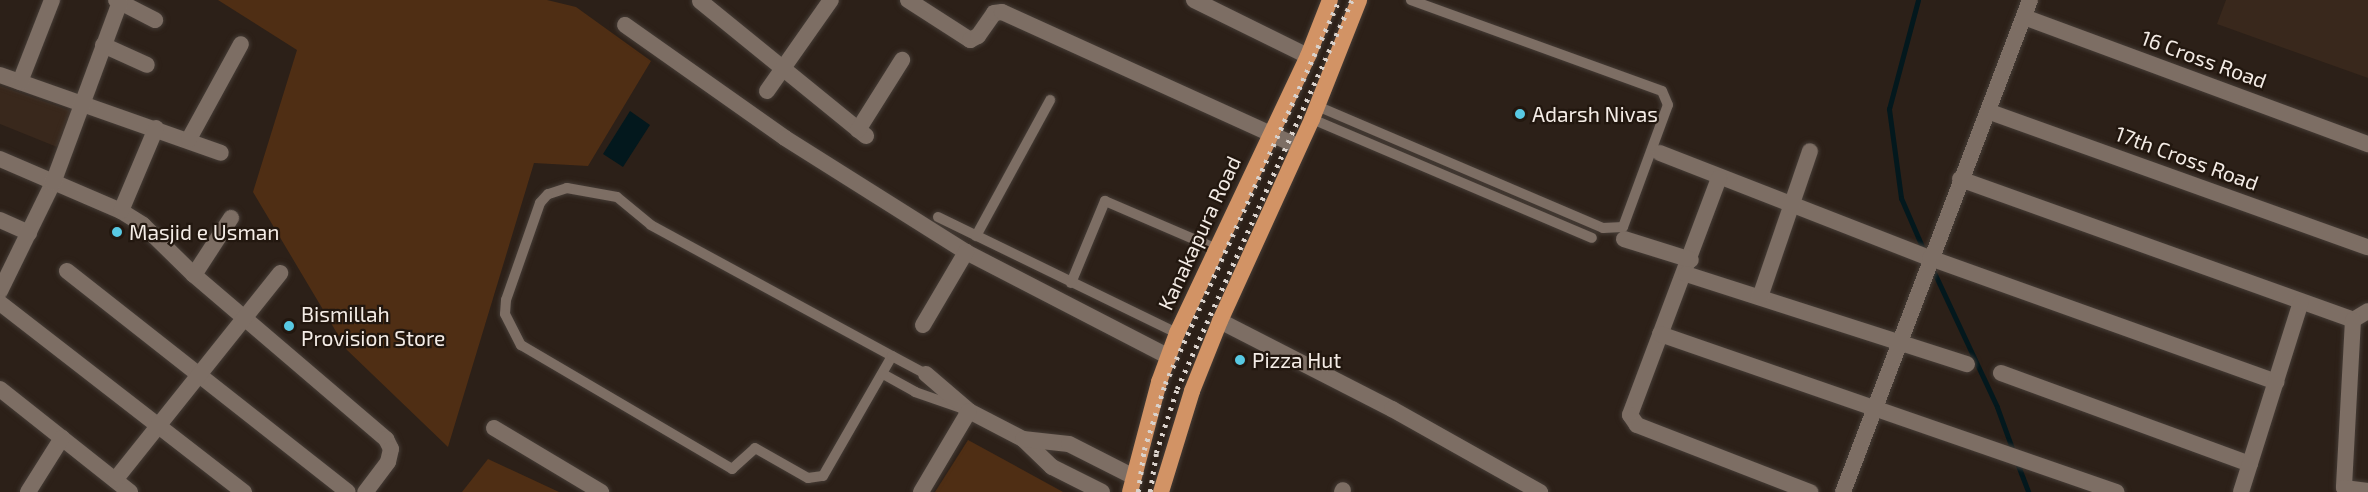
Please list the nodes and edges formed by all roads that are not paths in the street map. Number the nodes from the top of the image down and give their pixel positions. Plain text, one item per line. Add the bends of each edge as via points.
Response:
1 (52, 0) edge
2 (831, 0) edge
3 (908, 0) edge
4 (1194, 0) edge
5 (1330, 0) edge
6 (1359, 0) edge
7 (1411, 0) edge
8 (2030, 0) edge
9 (118, 1) edge
10 (700, 1) edge
11 (2024, 17) junction
12 (155, 20) dead end
13 (625, 25) dead end
14 (241, 44) dead end
15 (103, 45) junction
16 (1308, 56) junction
17 (902, 60) dead end
18 (147, 65) dead end
19 (783, 70) junction
20 (0, 75) edge
21 (20, 81) junction
22 (766, 92) dead end
23 (1050, 100) dead end
24 (83, 102) junction
25 (1990, 112) junction
26 (1315, 113) junction
27 (156, 128) junction
28 (1270, 135) junction
29 (189, 139) junction
30 (2368, 144) edge
31 (1298, 146) junction
32 (1810, 151) dead end
33 (221, 153) dead end
34 (1660, 153) dead end
35 (0, 159) edge
36 (1719, 178) junction
37 (1960, 179) junction
38 (53, 183) junction
39 (1792, 206) junction
40 (121, 211) junction
41 (938, 217) dead end
42 (231, 218) dead end
43 (0, 220) edge
44 (29, 233) junction
45 (976, 236) junction
46 (1592, 238) dead end
47 (1624, 239) dead end
48 (2368, 247) edge
49 (1216, 249) junction
50 (966, 252) junction
51 (1931, 259) junction
52 (1688, 267) junction
53 (67, 271) dead end
54 (280, 273) dead end
55 (194, 274) junction
56 (1071, 283) junction
57 (0, 293) edge
58 (1760, 297) junction
59 (2301, 302) junction
60 (2368, 311) edge
61 (245, 316) junction
62 (2353, 320) junction
63 (1220, 321) junction
64 (923, 325) dead end
65 (1177, 333) junction
66 (1660, 334) junction
67 (1902, 341) junction
68 (892, 356) junction
69 (1169, 357) junction
70 (1967, 364) dead end
71 (200, 373) junction
72 (2001, 373) dead end
73 (882, 374) junction
74 (926, 374) joint
75 (2277, 382) junction
76 (0, 389) edge
77 (969, 411) junction
78 (1876, 411) junction
79 (158, 426) junction
80 (494, 428) dead end
81 (62, 438) junction
82 (1023, 439) junction
83 (2250, 464) junction
84 (115, 480) junction
85 (1131, 484) edge
86 (2344, 490) edge
87 (2110, 491) edge
88 (2368, 491) edge
89 (28, 492) edge
90 (130, 492) edge
91 (244, 492) edge
92 (348, 492) edge
93 (365, 492) edge
94 (601, 492) edge
95 (921, 492) edge
96 (1102, 492) edge
97 (1161, 492) edge
98 (1539, 492) edge
99 (1810, 492) edge
100 (1843, 492) edge
101 (2241, 492) edge

1 - 21 street
2 - 19 street
3 - 28 street via 970,40 978,36 994,13 1002,12
4 - 16 street
5 - 16 highway, Kanakapura Road
6 - 26 highway
7 - 26 lane via 1662,91 1668,105 1623,227 1603,228
8 - 11 street
9 - 12 street
9 - 15 street
10 - 19 street
11 - 25 street
11 - 30 street, 16 Cross Road
13 - 50 street via 785,138
14 - 29 street
15 - 18 street
15 - 24 street
16 - 28 highway, Kanakapura Road
17 - 19 street via 862,133
19 - 22 street
20 - 21 street
21 - 24 street
23 - 45 lane
24 - 27 street
24 - 38 street
25 - 37 street
25 - 48 street, 17th Cross Road
26 - 31 highway
26 - 46 lane
27 - 29 street
27 - 40 street
28 - 31 street
28 - 49 highway, Kanakapura Road
29 - 33 street
31 - 63 highway
32 - 39 street
34 - 36 street
35 - 38 street
36 - 39 street
36 - 52 street
37 - 51 street
37 - 59 street
38 - 40 street
38 - 44 street
39 - 51 street
39 - 58 street
40 - 55 street via 143,225
41 - 45 lane
42 - 55 street
43 - 44 street
44 - 57 street
45 - 56 lane
47 - 52 street
49 - 56 lane via 1105,201
49 - 65 highway, Kanakapura Road
50 - 64 street
50 - 69 street
51 - 67 street
51 - 75 street
52 - 58 street
52 - 66 street
53 - 71 street
54 - 61 street
55 - 61 street
56 - 65 lane
57 - 79 street
58 - 67 street
59 - 62 street
59 - 75 street
60 - 62 street
61 - 71 street
61 - 93 street via 386,439 391,449 388,462
62 - 86 street
63 - 97 highway via 1192,391
63 - 98 street via 1392,409
65 - 69 highway, Kanakapura Road
66 - 78 street
66 - 99 street via 1631,406 1630,415 1637,425
67 - 70 street
67 - 78 street
68 - 73 lane
68 - 73 lane via 651,225 617,197 567,188 548,194 540,203 506,300 505,314 521,345 729,468 736,467 755,448 808,478 823,476
68 - 74 lane
69 - 85 highway, Kanakapura Road
71 - 79 street
71 - 92 street
72 - 83 street
73 - 77 lane via 915,392
74 - 77 street
75 - 83 street
76 - 81 street
77 - 82 street
77 - 95 street
78 - 87 street
78 - 100 street
79 - 84 street
79 - 91 street
80 - 94 street
81 - 84 street
81 - 89 street
82 - 85 street via 1069,444
82 - 96 street via 1052,468
83 - 101 street
84 - 90 street
86 - 88 street

